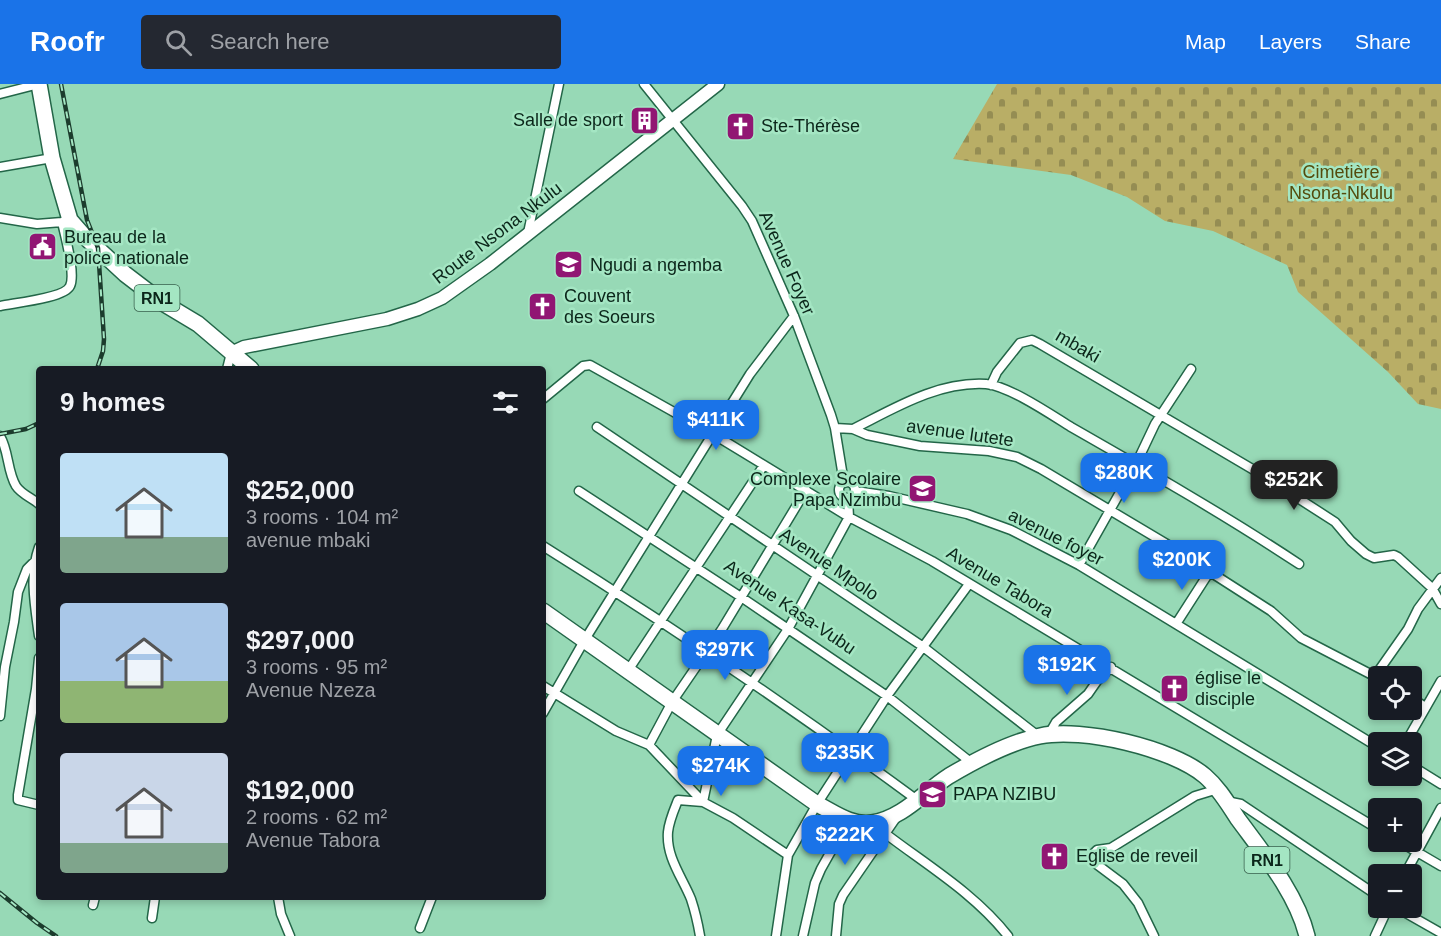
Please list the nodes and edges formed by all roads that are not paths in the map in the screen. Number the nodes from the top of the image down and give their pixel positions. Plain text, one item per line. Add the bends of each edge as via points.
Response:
1 (39, 84) edge
2 (559, 84) edge
3 (644, 84) edge
4 (718, 84) edge
5 (0, 94) edge
6 (674, 119) junction
7 (52, 158) junction
8 (0, 167) edge
9 (0, 218) edge
10 (66, 221) junction
11 (528, 234) junction
12 (0, 306) edge
13 (794, 316) junction
14 (231, 353) junction
15 (228, 366) edge
16 (247, 366) edge
17 (1191, 369) dead end
18 (991, 385) junction
19 (546, 397) edge
20 (1162, 416) junction
21 (597, 426) dead end
22 (835, 428) junction
23 (853, 429) junction
24 (713, 434) junction
25 (0, 436) edge
26 (1136, 464) junction
27 (764, 465) junction
28 (844, 483) junction
29 (682, 485) junction
30 (806, 490) junction
31 (579, 491) dead end
32 (855, 491) junction
33 (848, 499) junction
34 (36, 502) edge
35 (1110, 511) junction
36 (730, 518) junction
37 (849, 518) junction
38 (649, 537) junction
39 (772, 546) junction
40 (546, 548) edge
41 (36, 555) edge
42 (33, 563) junction
43 (1299, 564) dead end
44 (1079, 565) junction
45 (697, 568) junction
46 (1209, 571) junction
47 (818, 577) junction
48 (1441, 578) edge
49 (969, 584) junction
50 (1432, 588) junction
51 (615, 591) junction
52 (741, 597) junction
53 (1441, 604) edge
54 (546, 613) edge
55 (36, 616) edge
56 (662, 622) junction
57 (1176, 624) junction
58 (788, 629) junction
59 (584, 641) junction
60 (922, 646) junction
61 (706, 651) junction
62 (1384, 666) edge
63 (1110, 667) junction
64 (627, 672) junction
65 (1368, 672) edge
66 (1441, 681) edge
67 (752, 683) junction
68 (546, 688) edge
69 (553, 693) junction
70 (887, 696) junction
71 (672, 702) junction
72 (36, 703) edge
73 (1422, 705) edge
74 (546, 707) edge
75 (1425, 707) junction
76 (0, 716) edge
77 (1411, 732) edge
78 (34, 733) edge
79 (717, 735) junction
80 (1046, 735) junction
81 (1368, 741) edge
82 (649, 745) junction
83 (850, 751) junction
84 (972, 764) junction
85 (1422, 772) edge
86 (1441, 784) edge
87 (1222, 795) junction
88 (918, 800) junction
89 (703, 802) junction
90 (36, 804) edge
91 (817, 804) junction
92 (1441, 808) edge
93 (900, 812) junction
94 (848, 821) junction
95 (1368, 823) edge
96 (886, 834) junction
97 (1422, 843) edge
98 (1417, 852) joint
99 (788, 855) junction
100 (1411, 864) edge
101 (1441, 866) edge
102 (1368, 889) edge
103 (155, 900) edge
104 (279, 900) edge
105 (431, 900) edge
106 (152, 918) dead end
107 (1383, 918) edge
108 (1415, 918) edge
109 (420, 928) dead end
110 (1441, 933) edge
111 (290, 936) edge
112 (700, 936) edge
113 (776, 936) edge
114 (803, 936) edge
115 (836, 936) edge
116 (1008, 936) edge
117 (1154, 936) edge
118 (1307, 936) edge
119 (1375, 936) edge

1 - 5 street
1 - 7 highway, RN1
2 - 11 street
3 - 6 street, Avenue Foyer
4 - 6 street, Route Nsona Nkulu
6 - 11 street, Route Nsona Nkulu
6 - 13 street, Avenue Foyer via 752,221
7 - 8 street
7 - 10 highway, RN1
9 - 10 street via 37,224
10 - 12 street via 71,286 62,294
10 - 14 highway, RN1 via 125,274 198,324
11 - 14 street, Route Nsona Nkulu via 460,287 418,309
13 - 22 street, Avenue Foyer
13 - 24 street via 750,374
14 - 15 street
14 - 16 highway, RN1
17 - 20 street
18 - 20 street, mbaki via 1015,347 1032,340
18 - 23 street via 945,388
18 - 26 street via 1027,401
19 - 24 street, Avenue Tabora via 583,366 590,365
20 - 26 street
20 - 50 street via 1325,515 1366,554 1374,558 1398,557
21 - 29 street, Avenue Mpolo
22 - 23 street, avenue lutete
22 - 28 street, Avenue Foyer
23 - 35 street, avenue lutete via 920,446 1017,457
24 - 27 street, Avenue Tabora
24 - 29 street
25 - 34 street via 16,486
26 - 35 street
26 - 43 street
27 - 30 street, Avenue Tabora
27 - 36 street
28 - 32 street via 852,484
28 - 33 street via 839,493
29 - 36 street, Avenue Mpolo
29 - 38 street
30 - 37 street, Avenue Tabora
30 - 39 street
31 - 38 street, Avenue Kasa-Vubu
32 - 33 street
32 - 44 street, avenue foyer via 968,514 1011,530
33 - 37 street
35 - 44 street
35 - 46 street, avenue lutete
36 - 39 street, Avenue Mpolo
36 - 45 street
37 - 47 street
37 - 49 street, Avenue Tabora
38 - 45 street, Avenue Kasa-Vubu
38 - 51 street
39 - 47 street, Avenue Mpolo
39 - 52 street
40 - 51 street
41 - 42 street
42 - 55 street
42 - 76 street via 18,592
44 - 57 street, avenue foyer
45 - 52 street, Avenue Kasa-Vubu
45 - 56 street
46 - 57 street
46 - 65 street, avenue lutete via 1271,611 1301,638
47 - 58 street
47 - 60 street, Avenue Mpolo
48 - 50 street
49 - 60 street
49 - 63 street, Avenue Tabora
50 - 53 street
50 - 62 street
51 - 56 street
51 - 59 street
52 - 58 street, Avenue Kasa-Vubu
52 - 61 street
54 - 59 highway, RN1
56 - 61 street
56 - 64 street
57 - 81 street, avenue foyer
58 - 67 street
58 - 70 street, Avenue Kasa-Vubu
59 - 64 highway, RN1
59 - 69 street
60 - 70 street
60 - 80 street, Avenue Mpolo
61 - 67 street
61 - 71 street
63 - 80 street
63 - 95 street, Avenue Tabora
64 - 71 highway, RN1
66 - 75 street
67 - 79 street
67 - 83 street
68 - 69 street
69 - 74 street
69 - 82 street
70 - 83 street
70 - 84 street, Avenue Kasa-Vubu
71 - 79 highway, RN1
71 - 82 street
72 - 78 street
73 - 75 street
75 - 77 street
78 - 90 street via 18,801
79 - 89 street
79 - 91 highway, RN1
80 - 84 highway, RN1
80 - 87 highway, RN1 via 1082,735 1160,752 1206,776
82 - 89 street
83 - 88 street
83 - 91 street
84 - 88 highway, RN1
85 - 86 street
87 - 102 street
87 - 117 street via 1195,796 1111,848 1094,853 1095,863 1124,884 1138,903
87 - 118 highway, RN1 via 1294,903
88 - 93 highway, RN1
89 - 99 street
89 - 112 street via 678,800 668,833 672,858 690,898
91 - 94 highway, RN1
91 - 99 street
92 - 97 street
93 - 94 highway, RN1 via 871,823
93 - 96 street
94 - 114 street via 815,883
96 - 115 street via 843,895
96 - 116 street via 987,911
98 - 100 street
98 - 101 street
99 - 113 street
103 - 106 street
104 - 111 street
105 - 109 street
107 - 119 street
108 - 110 street

